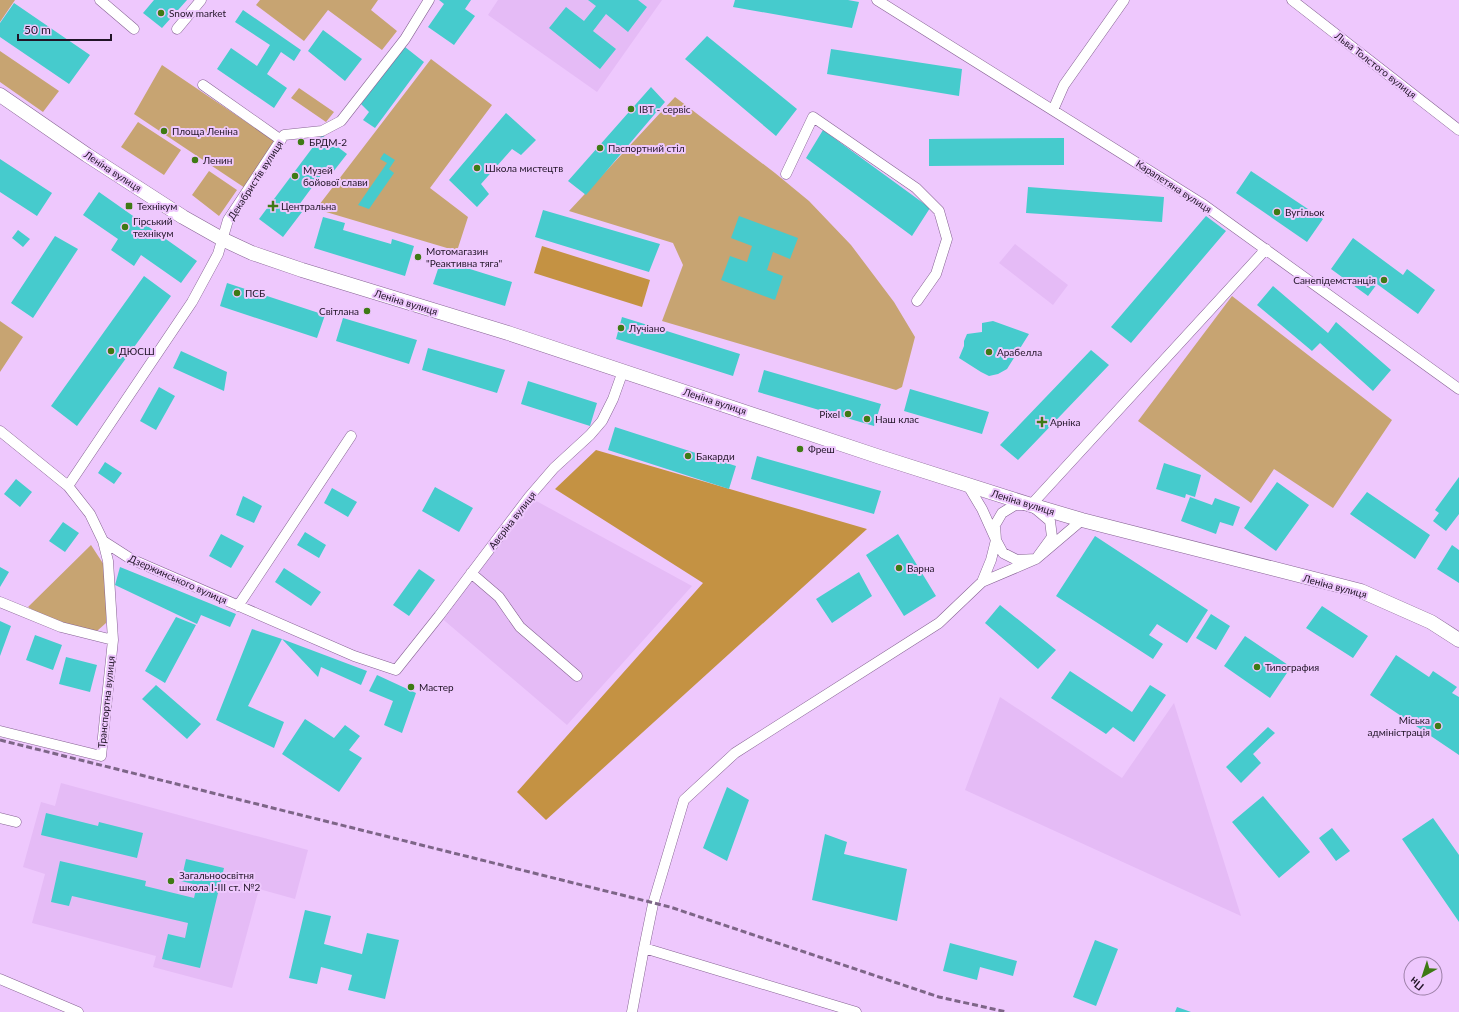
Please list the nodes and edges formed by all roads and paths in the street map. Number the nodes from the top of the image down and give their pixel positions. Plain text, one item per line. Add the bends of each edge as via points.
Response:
1 (100, 0) edge
2 (200, 0) edge
3 (429, 0) edge
4 (877, 0) edge
5 (1124, 0) edge
6 (1292, 0) edge
7 (134, 29) dead end
8 (177, 29) dead end
9 (202, 85) dead end
10 (0, 95) edge
11 (1053, 110) junction
12 (1459, 130) edge
13 (281, 140) junction
14 (786, 174) dead end
15 (222, 239) junction
16 (1266, 249) junction
17 (917, 301) dead end
18 (623, 371) junction
19 (1459, 389) edge
20 (0, 431) edge
21 (351, 436) dead end
22 (967, 484) junction
23 (68, 486) junction
24 (1031, 505) junction
25 (1082, 520) junction
26 (996, 540) junction
27 (103, 541) junction
28 (1036, 559) junction
29 (471, 573) junction
30 (982, 582) junction
31 (0, 602) edge
32 (238, 606) junction
33 (113, 640) junction
34 (1459, 640) edge
35 (396, 670) joint
36 (577, 676) dead end
37 (0, 731) edge
38 (0, 818) edge
39 (16, 822) dead end
40 (644, 948) junction
41 (0, 979) edge
42 (78, 1012) edge
43 (632, 1012) edge
44 (856, 1012) edge

1 - 7 street
2 - 8 street
3 - 13 street, Декабристів вулиця via 405,39 341,121 322,131 284,135
4 - 11 street, Карапетяна вулиця
5 - 11 street via 1064,85
6 - 12 street, Льва Толстого вулиця
9 - 13 street
10 - 15 main road, Леніна вулиця via 183,217
11 - 16 street, Карапетяна вулиця via 1204,205
13 - 15 street, Декабристів вулиця via 228,220
14 - 17 street via 813,117 916,188 939,211 947,239 936,274
15 - 18 main road, Леніна вулиця via 252,253 302,270
15 - 23 street, Декабристів вулиця via 218,254 192,302
16 - 19 street, Карапетяна вулиця
16 - 24 street
18 - 22 main road, Леніна вулиця
18 - 29 street, Авєріна вулиця via 602,421 554,468 529,497
20 - 23 street
21 - 32 street
22 - 24 main road, Леніна вулиця
22 - 26 street
23 - 27 street via 90,514
24 - 25 main road, Леніна вулиця
24 - 26 street via 1015,504 1002,513 995,525
24 - 28 street via 1050,521 1052,537
25 - 28 street
25 - 34 main road, Леніна вулиця via 1361,591 1431,622
26 - 28 street via 1003,553 1017,560
26 - 30 street via 992,560
27 - 32 street, Дзержинського вулиця via 131,559
27 - 33 street via 108,561
28 - 30 street
29 - 35 street, Авєріна вулиця
29 - 36 street via 499,597 520,627
30 - 40 street via 939,623 735,754 684,800 653,904
31 - 33 street via 61,627
32 - 35 street, Дзержинського вулиця via 354,656
33 - 37 street, Транспортна вулиця via 100,756
38 - 39 street
40 - 43 street
40 - 44 street
41 - 42 street

